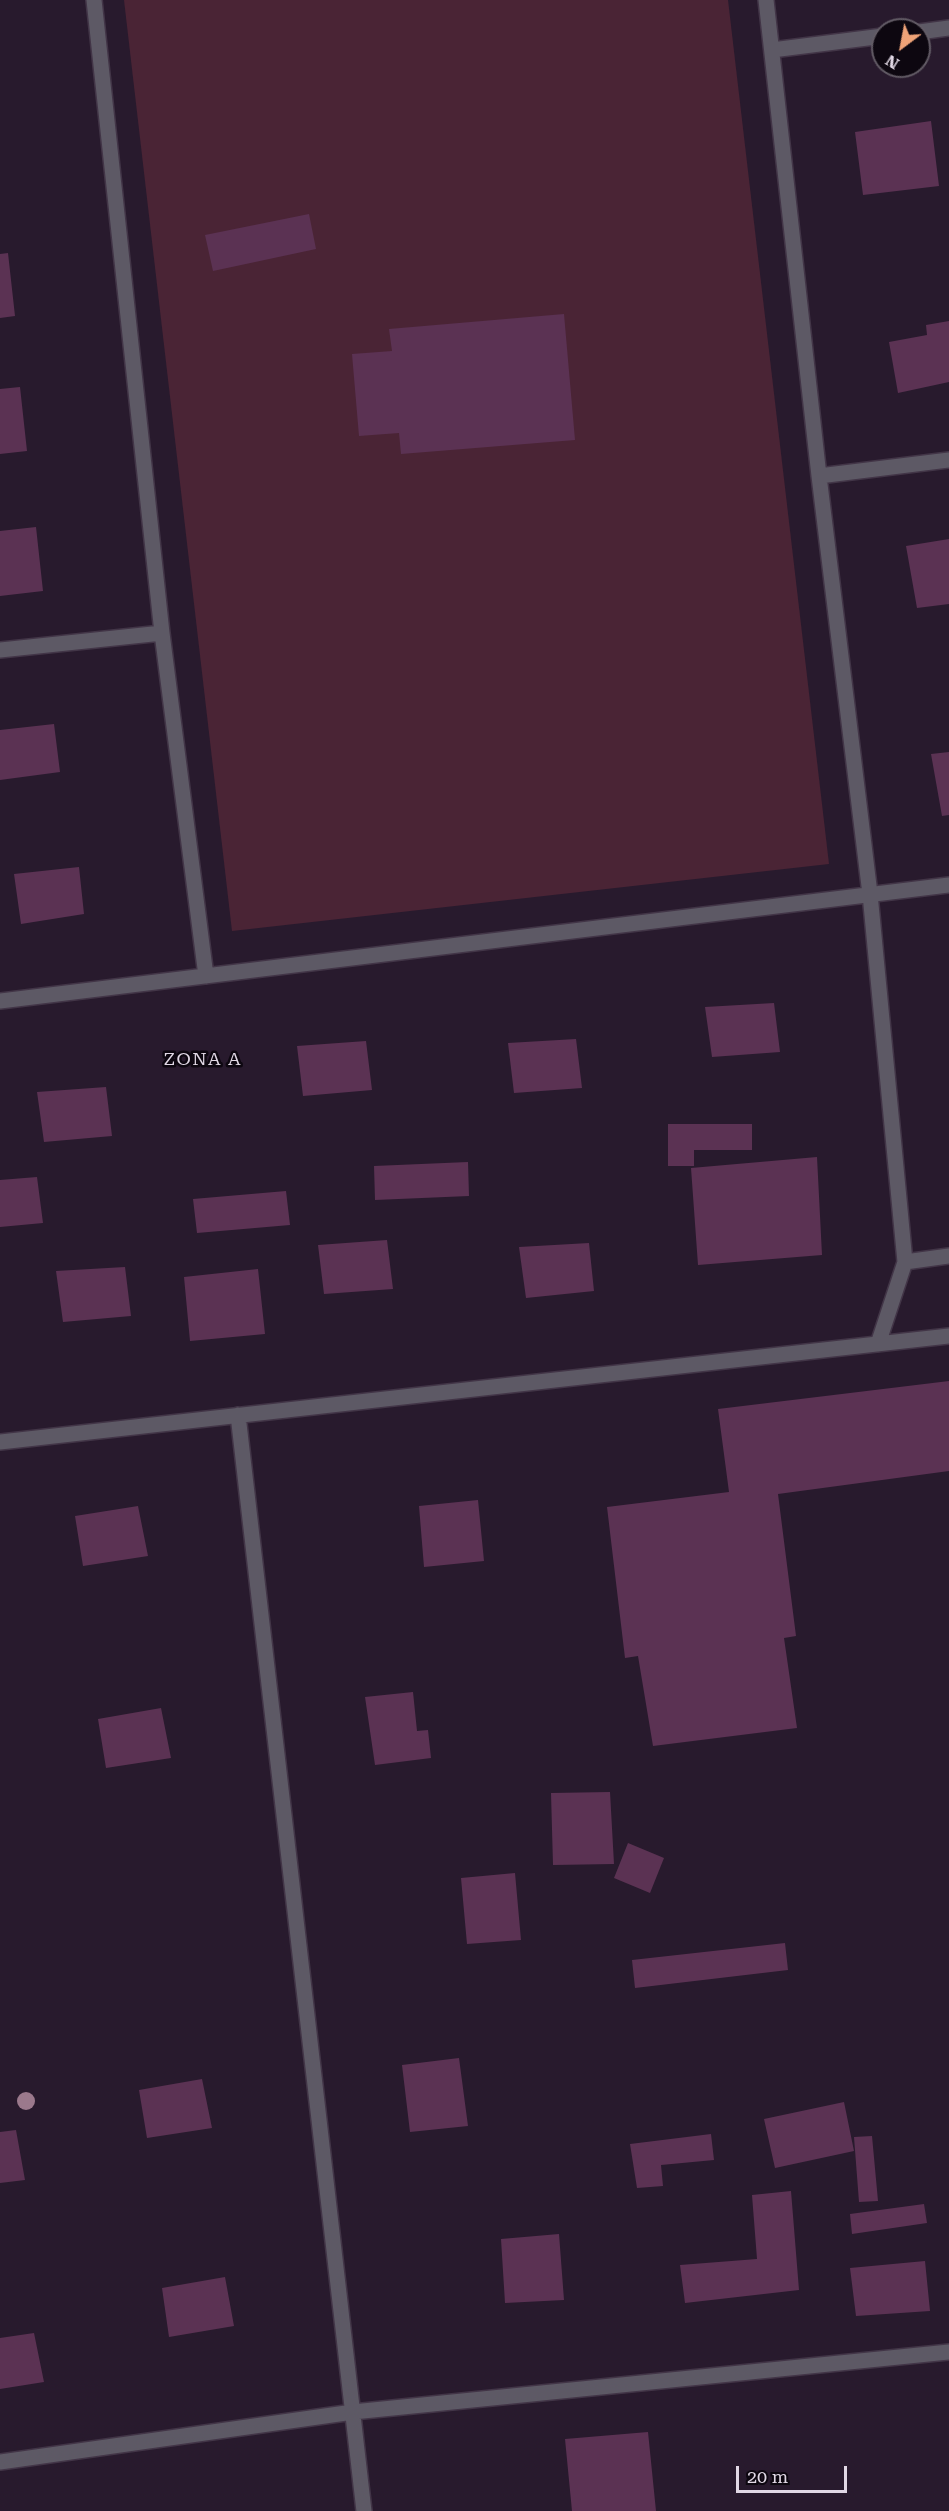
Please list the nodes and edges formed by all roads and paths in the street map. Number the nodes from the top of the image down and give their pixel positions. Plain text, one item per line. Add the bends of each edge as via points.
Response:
1 (94, 0) edge
2 (766, 0) edge
3 (949, 28) edge
4 (931, 30) edge
5 (871, 38) edge
6 (772, 50) junction
7 (949, 460) edge
8 (819, 476) junction
9 (162, 633) junction
10 (0, 650) edge
11 (949, 885) edge
12 (870, 894) junction
13 (207, 976) junction
14 (0, 1001) edge
15 (949, 1256) edge
16 (905, 1262) junction
17 (949, 1336) edge
18 (878, 1344) junction
19 (237, 1415) junction
20 (0, 1442) edge
21 (949, 2352) edge
22 (353, 2412) junction
23 (0, 2462) edge
24 (364, 2511) edge

1 - 9 street
2 - 6 street
3 - 4 street
5 - 6 street
6 - 8 street
7 - 8 street
8 - 12 street
9 - 10 street
9 - 13 street
11 - 12 street
12 - 13 street
12 - 16 street
13 - 14 street
15 - 16 street
16 - 18 street
17 - 18 street
18 - 19 street
19 - 20 street
19 - 22 street
21 - 22 street
22 - 23 street
22 - 24 street

